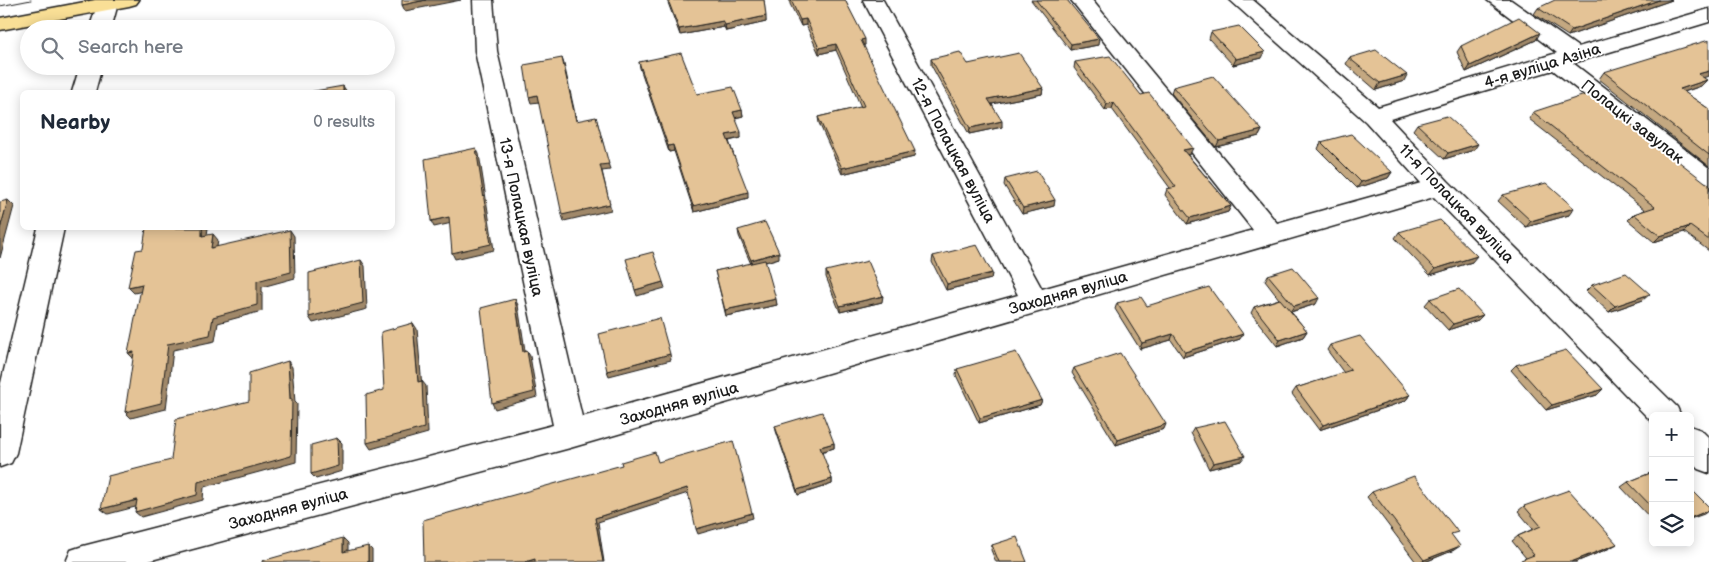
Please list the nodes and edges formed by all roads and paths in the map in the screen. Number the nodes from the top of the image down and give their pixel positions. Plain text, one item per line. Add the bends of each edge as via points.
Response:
1 (129, 0) edge
2 (483, 0) edge
3 (873, 0) edge
4 (1081, 0) edge
5 (1240, 0) edge
6 (1497, 0) edge
7 (108, 2) edge
8 (1709, 15) edge
9 (103, 20) edge
10 (0, 24) edge
11 (1565, 58) junction
12 (89, 75) edge
13 (85, 90) edge
14 (1374, 116) junction
15 (1709, 180) edge
16 (1439, 187) junction
17 (51, 230) edge
18 (1273, 236) junction
19 (1035, 301) junction
20 (1662, 412) edge
21 (570, 434) junction
22 (1694, 444) edge
23 (0, 453) edge
24 (1709, 459) edge
25 (83, 562) edge

1 - 7 main road
2 - 21 street, 13-я Полацкая вуліца via 486,51
3 - 19 street, 12-я Полацкая вуліца
4 - 18 street
5 - 14 street, 11-я Полацкая вуліца
6 - 11 street, Полацкі завулак
7 - 9 street
7 - 10 main road
8 - 11 street, 4-я вуліца Азіна
11 - 14 street, 4-я вуліца Азіна
11 - 15 street, Полацкі завулак
12 - 13 street
14 - 16 street, 11-я Полацкая вуліца
16 - 18 street, Заходняя вуліца
16 - 20 street, 11-я Полацкая вуліца
17 - 23 street
18 - 19 street, Заходняя вуліца
19 - 21 street, Заходняя вуліца
21 - 25 street, Заходняя вуліца
22 - 24 street

